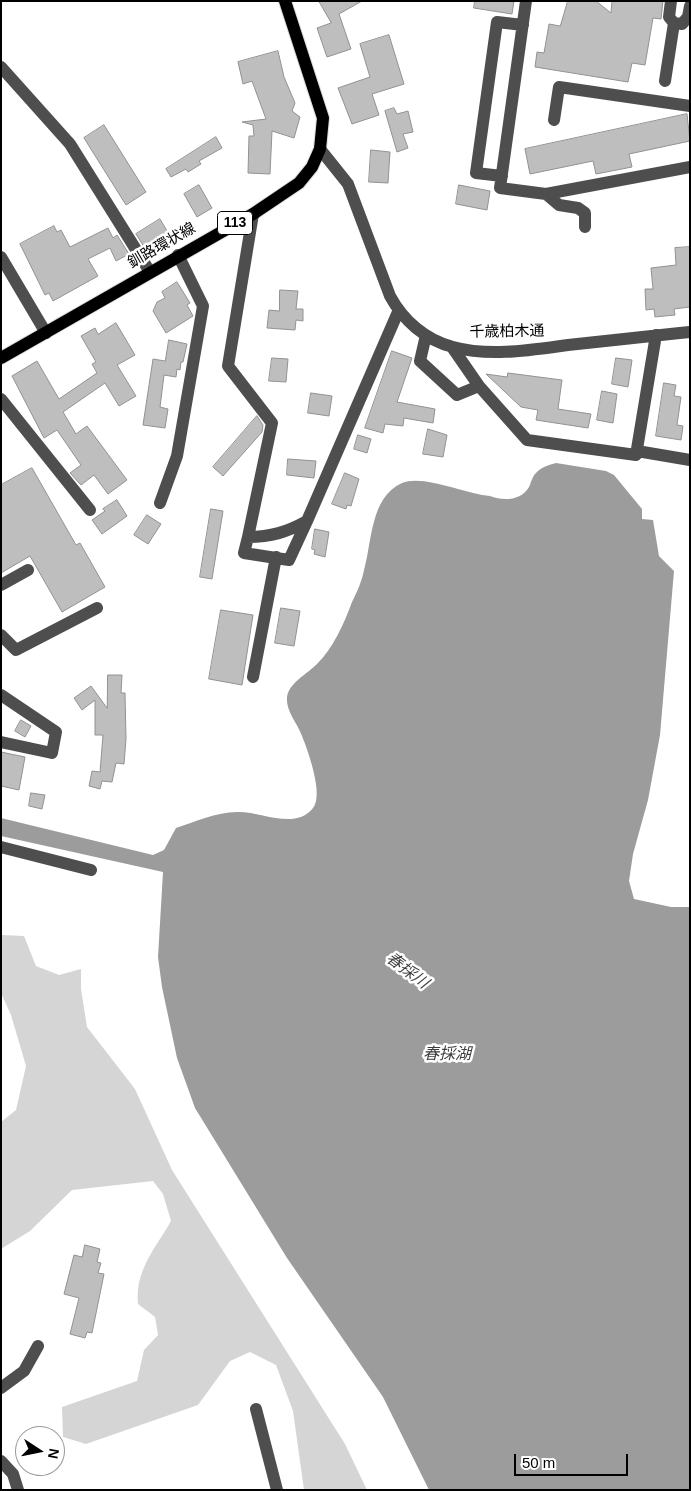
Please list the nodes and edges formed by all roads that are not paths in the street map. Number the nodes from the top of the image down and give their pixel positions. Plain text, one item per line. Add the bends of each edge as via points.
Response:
1 (285, 1) edge
2 (526, 1) edge
3 (672, 1) edge
4 (690, 6) edge
5 (674, 24) junction
6 (523, 25) junction
7 (1, 67) edge
8 (665, 82) dead end
9 (690, 106) edge
10 (554, 120) dead end
11 (320, 149) junction
12 (690, 167) edge
13 (502, 176) junction
14 (546, 194) junction
15 (252, 214) junction
16 (585, 228) dead end
17 (178, 255) junction
18 (1, 257) edge
19 (150, 272) junction
20 (398, 312) junction
21 (690, 332) edge
22 (46, 333) junction
23 (426, 335) junction
24 (656, 335) junction
25 (452, 347) junction
26 (1, 358) edge
27 (479, 386) junction
28 (1, 398) edge
29 (637, 451) junction
30 (690, 460) edge
31 (160, 503) dead end
32 (90, 510) dead end
33 (307, 521) junction
34 (248, 537) junction
35 (276, 558) junction
36 (28, 570) dead end
37 (1, 585) edge
38 (98, 608) dead end
39 (1, 635) edge
40 (253, 677) dead end
41 (1, 695) edge
42 (1, 742) edge
43 (1, 847) edge
44 (91, 870) dead end
45 (38, 1346) dead end
46 (1, 1388) edge
47 (256, 1409) dead end
48 (1, 1461) edge
49 (18, 1490) edge
50 (277, 1490) edge

1 - 11 main road, 釧路環状線 / 113 via 323,118
2 - 6 street
3 - 5 street via 669,17
4 - 5 street via 688,17 682,24
5 - 8 street
6 - 13 street
6 - 13 street via 497,22 491,59 476,173
7 - 19 street via 70,144
9 - 10 street via 559,87
11 - 15 main road, 釧路環状線 / 113 via 299,184
11 - 20 street, 千歳柏木通 via 348,184
12 - 14 street
13 - 14 street via 500,188
14 - 16 street via 559,205 578,208 585,213
15 - 17 main road, 釧路環状線 / 113
15 - 34 street via 228,366 272,423
17 - 19 main road, 釧路環状線 / 113
17 - 31 street via 203,306 177,456
18 - 22 street
19 - 22 main road, 釧路環状線 / 113
20 - 23 street, 千歳柏木通
20 - 33 street
21 - 24 street, 千歳柏木通
22 - 26 main road, 釧路環状線 / 113
23 - 25 street, 千歳柏木通
23 - 27 street via 420,361 457,395
24 - 25 street, 千歳柏木通 via 528,350 482,351
24 - 29 street
25 - 27 street
27 - 29 street via 527,440 636,455
28 - 32 street
29 - 30 street
33 - 34 street via 269,537
33 - 35 street via 289,560
34 - 35 street via 244,553
35 - 40 street
36 - 37 street
38 - 39 street via 16,650
41 - 42 street via 56,732 52,752
43 - 44 street
45 - 46 street via 24,1371
47 - 50 street
48 - 49 street via 13,1474

